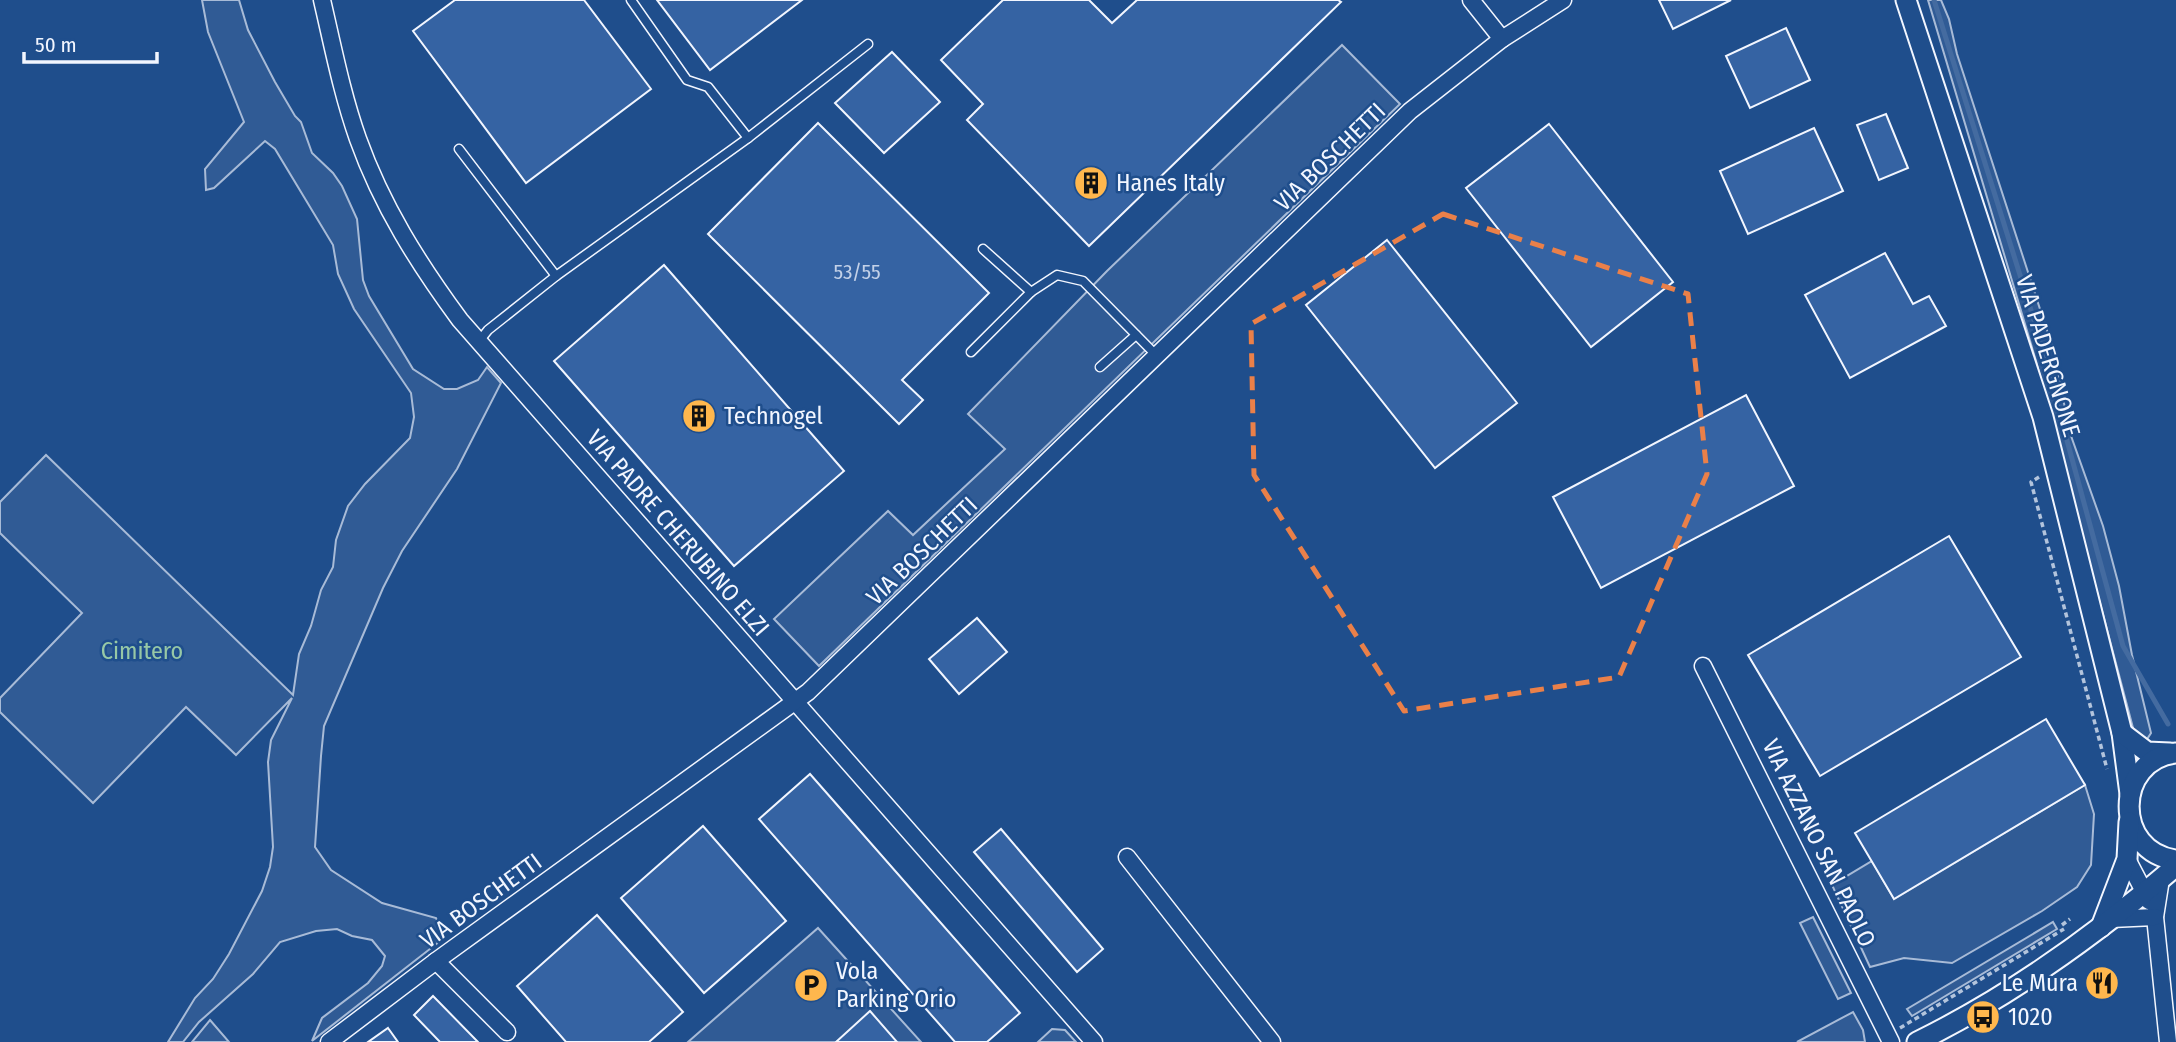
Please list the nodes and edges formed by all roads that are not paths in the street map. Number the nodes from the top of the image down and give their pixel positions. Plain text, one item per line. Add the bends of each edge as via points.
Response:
1 (322, 0) edge
2 (631, 0) edge
3 (1471, 0) edge
4 (1563, 0) edge
5 (1906, 0) edge
6 (1502, 39) junction
7 (868, 44) dead end
8 (748, 138) junction
9 (459, 149) dead end
10 (983, 249) dead end
11 (556, 276) junction
12 (1031, 292) junction
13 (1136, 335) junction
14 (481, 341) junction
15 (971, 352) dead end
16 (1157, 356) junction
17 (1100, 367) dead end
18 (1703, 666) dead end
19 (796, 702) junction
20 (2122, 733) junction
21 (2173, 753) edge
22 (2130, 794) junction
23 (2130, 818) junction
24 (1127, 857) dead end
25 (2127, 859) junction
26 (2176, 860) edge
27 (2169, 872) edge
28 (2146, 892) junction
29 (2155, 916) junction
30 (2106, 924) junction
31 (436, 961) junction
32 (507, 1032) dead end
33 (1889, 1039) edge
34 (329, 1042) edge
35 (1094, 1042) edge
36 (1272, 1042) edge
37 (1917, 1042) edge
38 (2168, 1042) edge

1 - 14 street, VIA PADRE CHERUBINO ELZI via 339,76 377,186 425,273
2 - 8 lane via 687,80 708,87
3 - 6 street
4 - 6 street, VIA BOSCHETTI
5 - 20 street, VIA PADERGNONE via 2043,417
6 - 16 street, VIA BOSCHETTI via 1410,111
7 - 8 lane
8 - 11 lane
9 - 11 lane
10 - 12 lane
11 - 14 lane via 488,330
12 - 13 lane via 1057,275 1083,281
12 - 15 lane
13 - 16 lane
13 - 17 lane
14 - 19 street, VIA PADRE CHERUBINO ELZI
16 - 19 street, VIA BOSCHETTI
18 - 33 street, VIA AZZANO SAN PAOLO
19 - 31 street, VIA BOSCHETTI
19 - 35 street, VIA PADRE CHERUBINO ELZI
20 - 21 street via 2147,752
20 - 22 street, VIA PADERGNONE
21 - 22 street via 2149,764
22 - 23 street, VIA PADERGNONE
23 - 25 street
23 - 26 street via 2149,849
24 - 36 street
25 - 28 street
25 - 30 street
27 - 28 street
27 - 29 street
28 - 29 street
28 - 30 street
29 - 30 street
29 - 38 street
30 - 37 street via 1966,1018
31 - 32 street
31 - 34 street, VIA BOSCHETTI

